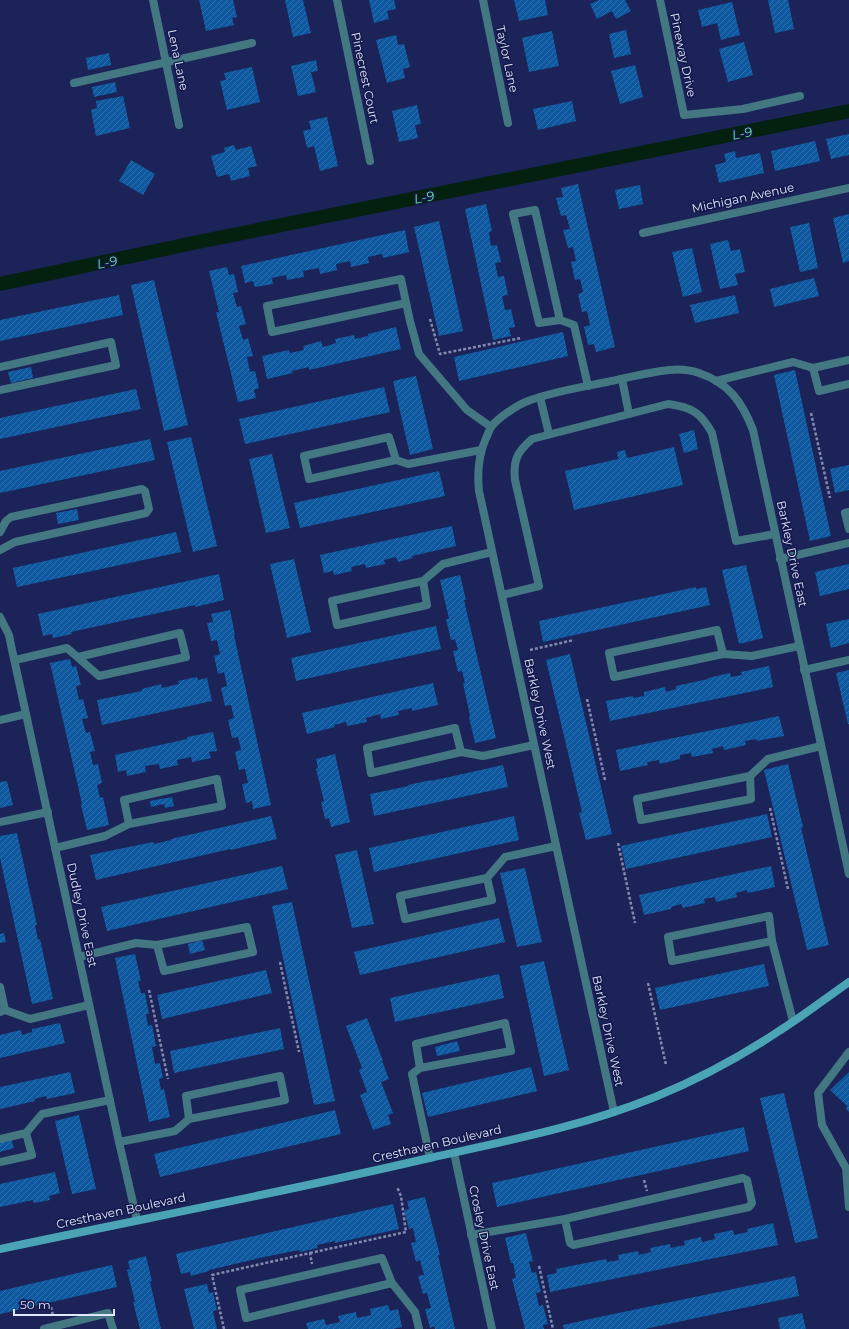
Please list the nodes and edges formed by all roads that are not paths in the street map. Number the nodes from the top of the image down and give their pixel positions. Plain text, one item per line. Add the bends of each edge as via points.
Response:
1 (153, 0) edge
2 (337, 0) edge
3 (483, 0) edge
4 (660, 0) edge
5 (252, 43) dead end
6 (166, 62) junction
7 (74, 83) dead end
8 (800, 96) dead end
9 (508, 123) dead end
10 (179, 125) dead end
11 (370, 161) dead end
12 (849, 188) edge
13 (643, 233) dead end
14 (406, 303) junction
15 (560, 320) junction
16 (849, 360) edge
17 (0, 366) edge
18 (812, 368) junction
19 (622, 379) junction
20 (716, 381) junction
21 (849, 384) edge
22 (588, 386) junction
23 (0, 390) edge
24 (540, 397) junction
25 (629, 414) junction
26 (491, 427) junction
27 (549, 434) junction
28 (481, 450) junction
29 (396, 460) junction
30 (849, 512) edge
31 (849, 529) edge
32 (0, 532) edge
33 (775, 534) junction
34 (849, 543) edge
35 (0, 550) edge
36 (492, 552) junction
37 (780, 559) junction
38 (423, 581) junction
39 (502, 595) junction
40 (0, 618) edge
41 (799, 646) junction
42 (723, 654) junction
43 (78, 657) junction
44 (15, 660) junction
45 (849, 660) edge
46 (804, 670) junction
47 (26, 714) junction
48 (0, 720) edge
49 (534, 745) junction
50 (821, 746) junction
51 (461, 752) junction
52 (750, 776) junction
53 (48, 812) junction
54 (0, 822) edge
55 (129, 824) junction
56 (556, 846) junction
57 (55, 848) junction
58 (849, 874) edge
59 (487, 878) junction
60 (772, 941) junction
61 (157, 945) junction
62 (79, 957) junction
63 (849, 982) edge
64 (0, 987) edge
65 (89, 1005) junction
66 (3, 1011) edge
67 (792, 1021) junction
68 (849, 1052) edge
69 (420, 1068) junction
70 (110, 1100) junction
71 (614, 1112) junction
72 (189, 1119) junction
73 (26, 1134) junction
74 (0, 1139) edge
75 (119, 1142) junction
76 (454, 1153) junction
77 (430, 1158) junction
78 (0, 1162) edge
79 (849, 1207) edge
80 (565, 1219) junction
81 (137, 1220) junction
82 (471, 1235) junction
83 (0, 1249) edge
84 (392, 1283) junction
85 (44, 1329) edge
86 (113, 1329) edge
87 (419, 1329) edge
88 (492, 1329) edge

1 - 6 street, Lena Lane
2 - 11 street, Pinecrest Court
3 - 9 street, Taylor Lane
4 - 8 street, Pineway Drive via 684,115 743,109
5 - 6 street
6 - 7 street
6 - 10 street, Lena Lane
12 - 13 street, Michigan Avenue
14 - 14 street via 401,279 267,306 272,332
14 - 26 street via 420,354 468,410
15 - 15 street via 539,323 513,214 534,210
15 - 22 street via 574,325
16 - 18 street
17 - 23 street via 111,342 116,365
18 - 20 street via 793,362
18 - 21 street via 819,391
19 - 20 street, Barkley Drive East via 679,370 698,373
19 - 22 street, Barkley Drive East
19 - 25 street
20 - 33 street, Barkley Drive East via 734,396 746,412 753,430
22 - 24 street, Barkley Drive West
24 - 26 street, Barkley Drive West via 518,406
24 - 27 street
25 - 27 street
25 - 33 street via 668,404 682,406 695,412 705,421 712,433 736,541
26 - 28 street, Barkley Drive West
27 - 39 street via 532,439 523,447 516,457 514,468 539,586
28 - 29 street via 408,464
28 - 36 street, Barkley Drive West via 478,479
29 - 29 street via 309,479 304,456 389,437
30 - 31 street via 845,513
32 - 35 street via 11,517 142,489 145,491 149,509 146,513 15,542
33 - 37 street, Barkley Drive East
34 - 37 street
36 - 38 street via 443,564
36 - 39 street, Barkley Drive West
37 - 41 street, Barkley Drive East
38 - 38 street via 332,601 337,625 427,606
39 - 49 street, Barkley Drive West
40 - 44 street, Dudley Drive East via 9,635
41 - 42 street via 752,656
41 - 46 street, Barkley Drive East
42 - 42 street via 717,630 609,653 614,677
43 - 43 street via 99,676 186,657 180,633
43 - 44 street via 68,648
44 - 47 street, Dudley Drive East
45 - 46 street
46 - 50 street, Barkley Drive East
47 - 48 street
47 - 53 street, Dudley Drive East
49 - 51 street via 483,756
49 - 56 street, Barkley Drive West
50 - 52 street via 768,759
50 - 58 street, Barkley Drive East
51 - 51 street via 455,728 367,748 371,772
52 - 52 street via 637,799 641,820 751,799
53 - 54 street
53 - 57 street, Dudley Drive East
55 - 55 street via 222,806 217,779 124,800
55 - 57 street via 105,836
56 - 59 street via 505,857
56 - 71 street, Barkley Drive West
57 - 62 street, Dudley Drive East
59 - 59 street via 400,896 405,919 492,900
60 - 60 street via 769,916 668,937 672,961
60 - 67 street
61 - 61 street via 164,971 253,952 247,927
61 - 62 street via 136,944
62 - 65 street, Dudley Drive East
63 - 67 street, Cresthaven Boulevard
64 - 66 street
65 - 66 street via 30,1019
65 - 70 street, Dudley Drive East
67 - 71 street, Cresthaven Boulevard via 741,1055 699,1077 656,1097
68 - 79 street via 818,1093 822,1125 846,1168
69 - 69 street via 511,1051 505,1023 416,1044
69 - 77 street via 412,1074
70 - 73 street via 42,1114
70 - 75 street, Dudley Drive East
71 - 76 street, Cresthaven Boulevard via 566,1127
72 - 72 street via 285,1100 280,1076 186,1096
72 - 75 street via 175,1131
73 - 74 street
73 - 78 street via 32,1155
75 - 81 street, Dudley Drive East
76 - 77 street, Cresthaven Boulevard
76 - 82 street, Crosley Drive East
77 - 81 street, Cresthaven Boulevard
80 - 80 street via 570,1243 573,1245 749,1207 752,1204 747,1180 743,1178
80 - 82 street
81 - 83 street, Cresthaven Boulevard
82 - 88 street, Crosley Drive East
84 - 84 street via 382,1258 240,1290 246,1318
84 - 87 street via 415,1312
85 - 86 street via 108,1313

